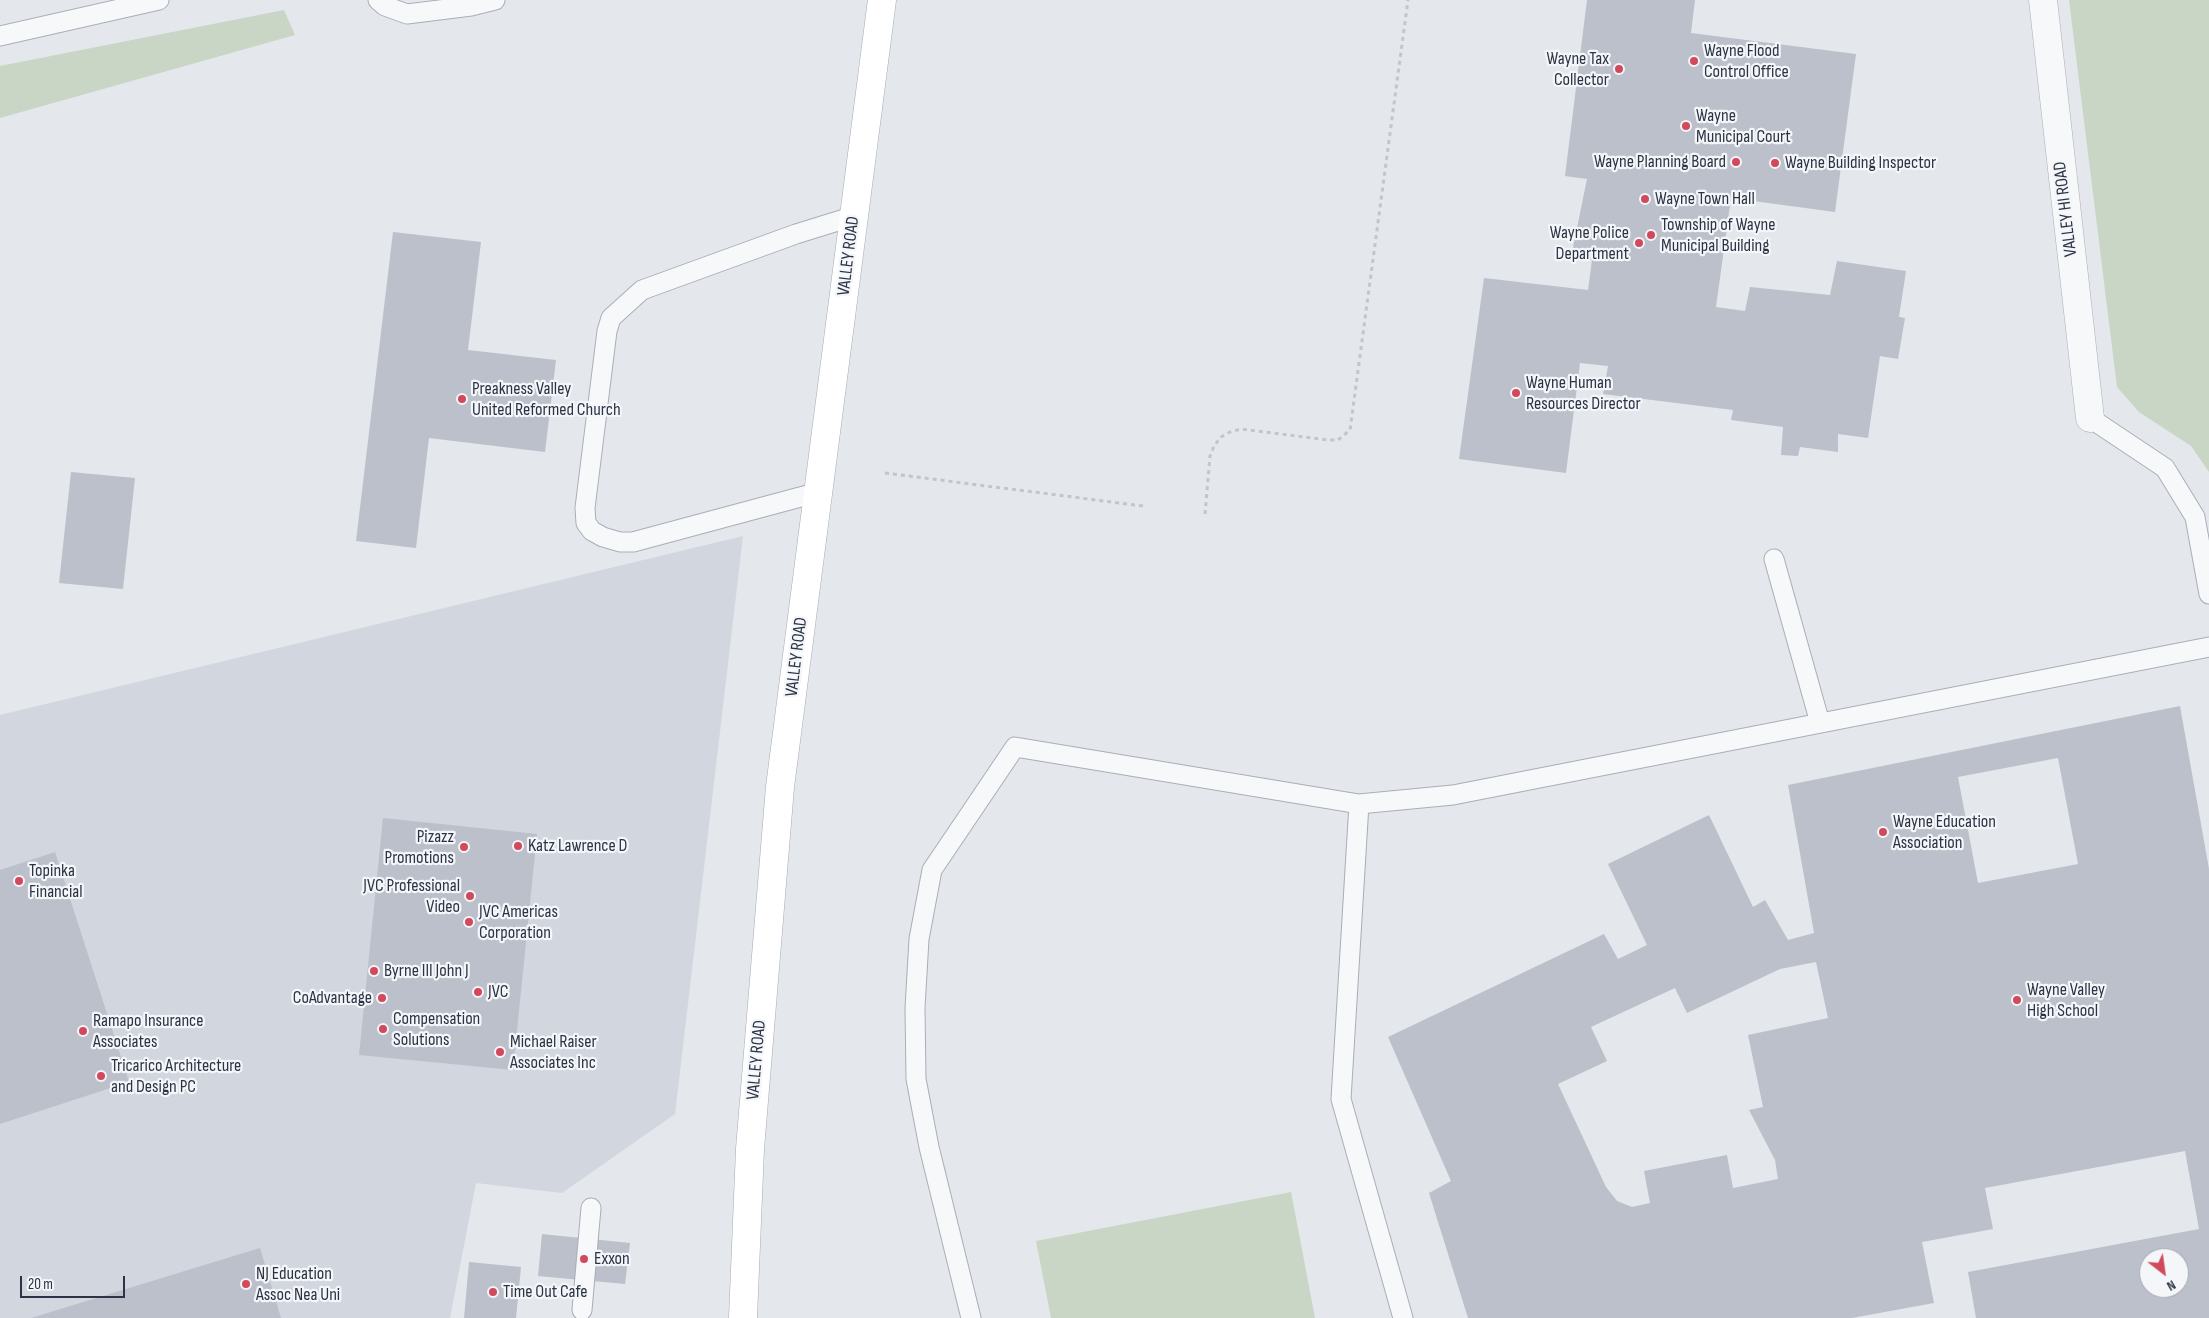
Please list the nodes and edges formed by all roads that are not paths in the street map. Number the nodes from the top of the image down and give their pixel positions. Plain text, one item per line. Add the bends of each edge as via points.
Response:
1 (159, 0) edge
2 (378, 0) edge
3 (495, 0) edge
4 (882, 0) edge
5 (2043, 0) edge
6 (0, 36) edge
7 (854, 216) junction
8 (2090, 418) joint
9 (818, 492) junction
10 (1774, 559) dead end
11 (2209, 594) edge
12 (2209, 647) edge
13 (1820, 723) junction
14 (1360, 804) junction
15 (591, 1208) dead end
16 (582, 1310) dead end
17 (743, 1318) edge
18 (971, 1318) edge
19 (1403, 1318) edge

1 - 6 lane
2 - 3 lane via 407,14
4 - 7 main road, VALLEY ROAD
5 - 8 street, VALLEY HI ROAD
7 - 9 main road, VALLEY ROAD
7 - 9 lane via 642,290 611,318 585,508 586,523 603,537 633,542
8 - 11 lane via 2165,468 2195,517
9 - 17 main road, VALLEY ROAD via 780,787 750,1149
10 - 13 lane
12 - 13 lane
13 - 14 lane via 1452,795
14 - 18 lane via 1015,746 932,870 919,939 915,1008 916,1079 929,1147
14 - 19 lane via 1341,1099
15 - 16 lane

